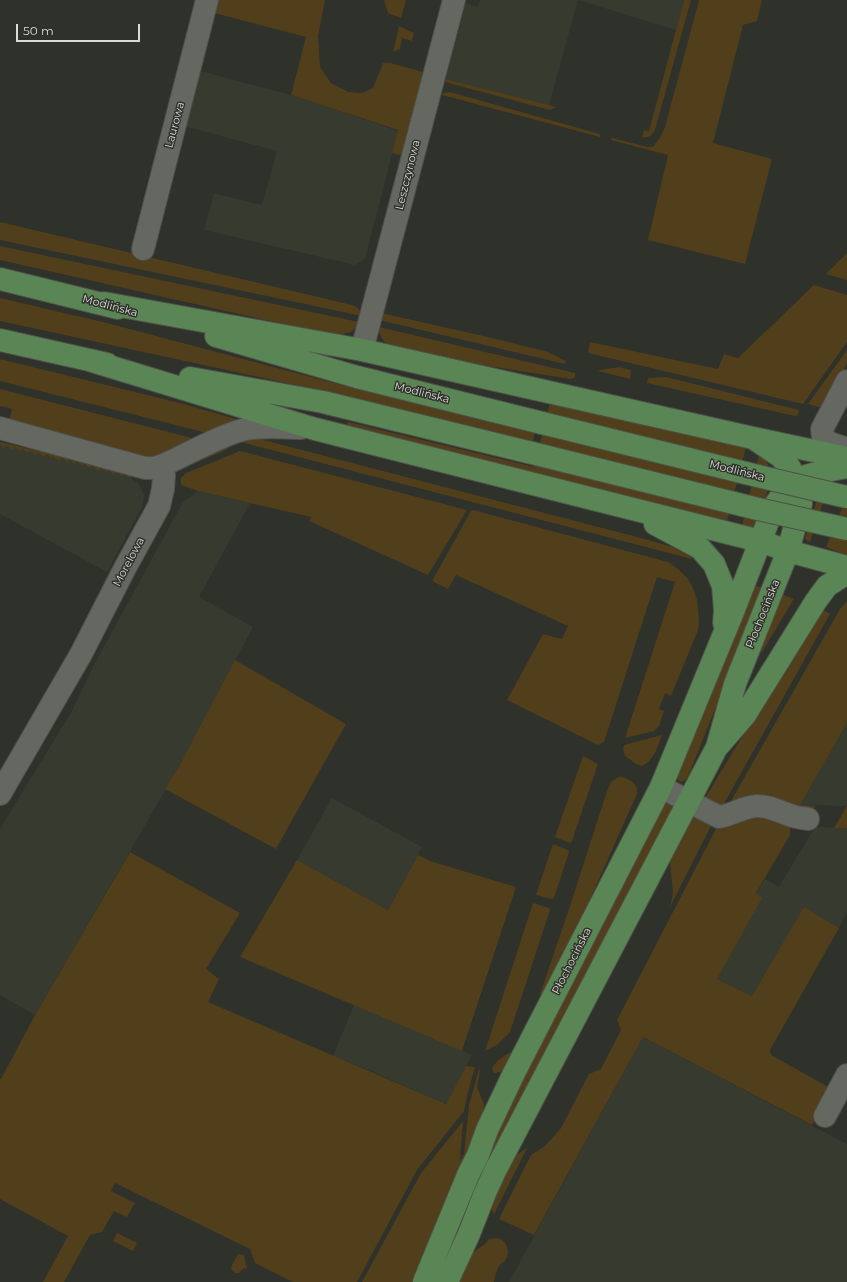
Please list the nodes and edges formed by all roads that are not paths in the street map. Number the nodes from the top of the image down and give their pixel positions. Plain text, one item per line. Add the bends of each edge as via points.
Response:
1 (207, 0) edge
2 (454, 0) edge
3 (142, 249) dead end
4 (0, 279) edge
5 (104, 304) junction
6 (0, 340) edge
7 (362, 350) junction
8 (92, 361) junction
9 (847, 381) edge
10 (0, 428) edge
11 (315, 429) junction
12 (753, 438) junction
13 (847, 449) edge
14 (847, 458) edge
15 (163, 465) junction
16 (847, 467) edge
17 (796, 481) junction
18 (847, 497) edge
19 (618, 506) junction
20 (847, 530) edge
21 (760, 541) junction
22 (788, 551) junction
23 (847, 567) edge
24 (847, 575) edge
25 (722, 640) junction
26 (717, 747) junction
27 (661, 787) junction
28 (0, 794) edge
29 (689, 801) junction
30 (808, 818) dead end
31 (847, 1075) edge
32 (825, 1116) dead end
33 (424, 1282) edge
34 (447, 1282) edge

1 - 3 street, Laurowa
2 - 7 street, Leszczynowa
4 - 5 main road, Modlińska
5 - 7 main road
5 - 18 main road, Modlińska, bridge via 358,377
6 - 8 main road
7 - 12 main road
8 - 11 main road
8 - 20 main road, bridge via 323,402
9 - 13 street via 822,428 823,438
10 - 15 street via 145,468
11 - 15 street via 271,427 244,430 215,440
11 - 19 main road
12 - 14 main road
12 - 17 main road, Płochocińska via 781,457
15 - 28 street, Morelowa via 164,482 159,506 81,654
16 - 17 main road, Płochocińska via 806,476
17 - 21 main road, Płochocińska via 774,506
17 - 22 main road, Płochocińska via 800,504
19 - 21 main road
19 - 25 main road, Płochocińska via 700,548 714,564 724,592
21 - 22 main road
21 - 25 main road, Płochocińska
22 - 23 main road
22 - 26 main road, Płochocińska via 735,684
24 - 26 main road, Płochocińska via 827,586 739,724
25 - 27 main road, Płochocińska
26 - 29 main road, Płochocińska
27 - 29 street
27 - 33 main road, Płochocińska via 514,1073 487,1130
29 - 30 street via 720,817 748,807 764,806 795,817
29 - 34 main road, Płochocińska via 495,1171
31 - 32 street

